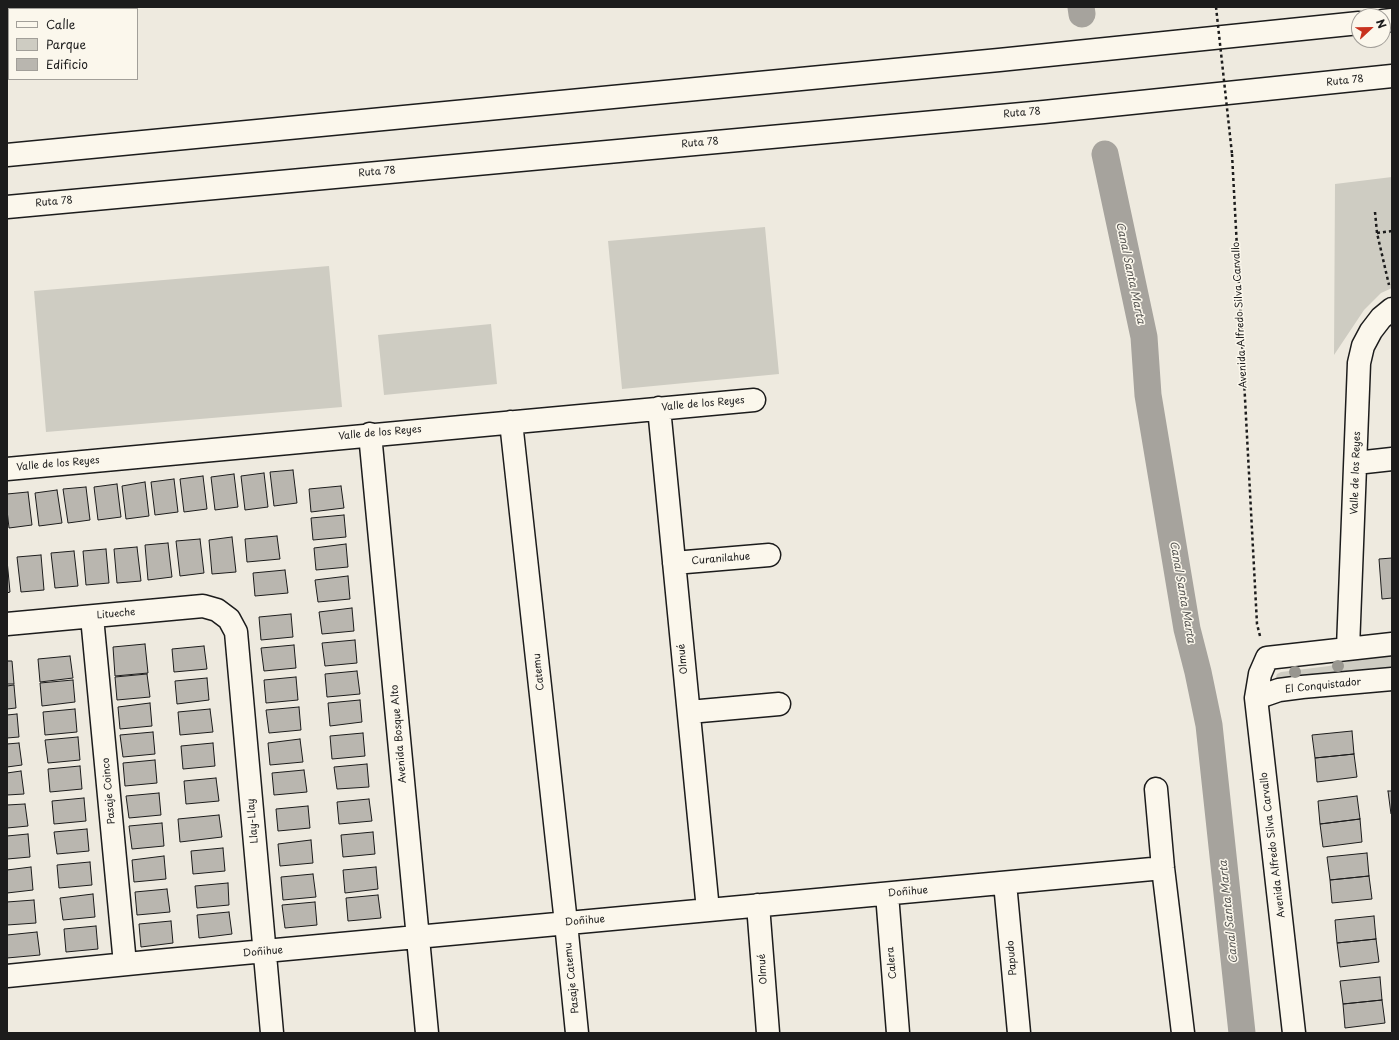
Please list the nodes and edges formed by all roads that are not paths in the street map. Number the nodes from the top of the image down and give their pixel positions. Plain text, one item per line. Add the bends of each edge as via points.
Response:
1 (1351, 24) edge
2 (1392, 76) edge
3 (7, 155) edge
4 (7, 207) edge
5 (1391, 300) edge
6 (754, 400) dead end
7 (658, 408) junction
8 (511, 422) junction
9 (370, 434) junction
10 (1392, 459) edge
11 (1356, 463) junction
12 (7, 469) edge
13 (769, 555) dead end
14 (674, 562) junction
15 (224, 614) joint
16 (92, 617) junction
17 (7, 624) edge
18 (1392, 644) edge
19 (1348, 648) junction
20 (1392, 679) edge
21 (1256, 698) junction
22 (779, 704) dead end
23 (689, 712) junction
24 (1156, 789) dead end
25 (1163, 868) junction
26 (1005, 883) junction
27 (886, 894) junction
28 (758, 905) junction
29 (708, 910) junction
30 (566, 923) junction
31 (418, 937) junction
32 (265, 952) junction
33 (125, 964) junction
34 (7, 976) edge
35 (272, 1033) edge
36 (427, 1033) edge
37 (577, 1033) edge
38 (768, 1033) edge
39 (898, 1033) edge
40 (1020, 1033) edge
41 (1183, 1033) edge
42 (1294, 1033) edge

1 - 3 main road via 983,62
2 - 4 main road, Ruta 78 via 1036,112
5 - 11 main road, Valle de los Reyes via 1370,331 1359,363
6 - 7 main road, Valle de los Reyes
7 - 8 main road, Valle de los Reyes
7 - 14 main road, Olmué
8 - 9 main road, Valle de los Reyes
8 - 30 main road, Catemu
9 - 12 main road, Valle de los Reyes
9 - 31 main road, Avenida Bosque Alto
10 - 11 main road
11 - 19 main road, Valle de los Reyes
13 - 14 main road, Curanilahue
14 - 23 main road, Olmué
15 - 16 main road, Litueche via 203,606
15 - 32 main road, Llay-Llay via 236,632
16 - 17 main road, Litueche
16 - 33 main road, Pasaje Coinco
18 - 19 main road
19 - 21 main road, Avenida Alfredo Silva Carvallo via 1267,658 1260,674
20 - 21 main road, El Conquistador via 1279,690
21 - 42 main road, Avenida Alfredo Silva Carvallo
22 - 23 main road
23 - 29 main road, Olmué
24 - 25 main road
25 - 26 main road, Doñihue
25 - 41 main road
26 - 27 main road, Doñihue
26 - 40 main road, Papudo
27 - 28 main road, Doñihue
27 - 39 main road, Calera
28 - 29 main road, Doñihue
28 - 38 main road, Olmué
29 - 30 main road, Doñihue
30 - 31 main road, Doñihue
30 - 37 main road, Pasaje Catemu
31 - 32 main road, Doñihue
31 - 36 main road, Avenida Bosque Alto
32 - 33 main road, Doñihue
32 - 35 main road, Llay-Llay
33 - 34 main road, Doñihue

